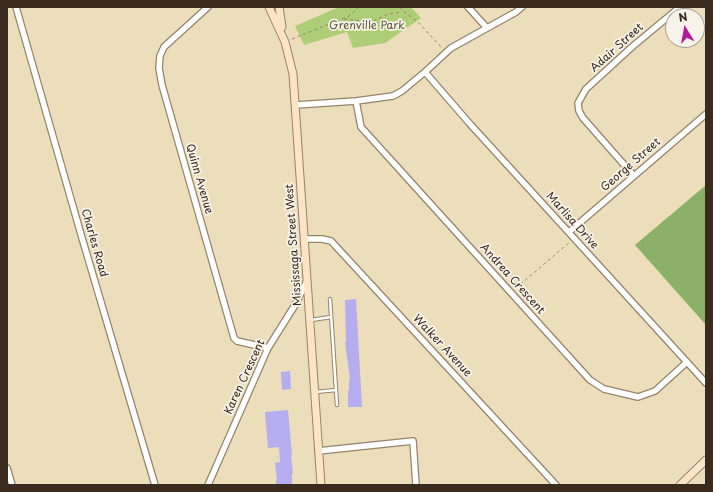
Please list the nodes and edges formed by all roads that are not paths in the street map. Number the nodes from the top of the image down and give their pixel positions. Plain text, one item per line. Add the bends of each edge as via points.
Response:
1 (16, 7) edge
2 (208, 7) edge
3 (269, 7) edge
4 (279, 7) edge
5 (468, 7) edge
6 (522, 7) edge
7 (680, 7) edge
8 (487, 28) junction
9 (284, 40) junction
10 (425, 72) junction
11 (356, 102) junction
12 (296, 105) junction
13 (706, 114) edge
14 (634, 176) junction
15 (569, 232) junction
16 (304, 239) junction
17 (308, 281) junction
18 (330, 299) dead end
19 (332, 317) junction
20 (310, 320) junction
21 (268, 348) junction
22 (687, 362) junction
23 (706, 383) edge
24 (336, 390) junction
25 (314, 392) junction
26 (337, 405) dead end
27 (318, 451) junction
28 (706, 460) edge
29 (7, 468) edge
30 (554, 484) edge
31 (12, 485) edge
32 (155, 485) edge
33 (208, 485) edge
34 (321, 485) edge
35 (416, 485) edge
36 (680, 485) edge

1 - 32 street, Charles Road
2 - 21 street, Quinn Avenue via 164,47 159,68 234,338
3 - 9 street, Mississaga Street West
4 - 9 street
5 - 8 street
6 - 8 street
7 - 14 street, Adair Street via 586,89 578,104 582,118
8 - 10 street via 446,52
9 - 12 street, Mississaga Street West via 293,74
10 - 11 street via 393,96
10 - 15 street, Marlisa Drive
11 - 12 street
11 - 22 street, Andrea Crescent via 361,127 590,380 604,389 638,397 655,391
12 - 16 street, Mississaga Street West
13 - 14 street, George Street
14 - 15 street, George Street
15 - 22 street, Marlisa Drive
16 - 17 street, Mississaga Street West
16 - 30 street, Walker Avenue via 331,241
17 - 20 street, Mississaga Street West
17 - 21 street, Karen Crescent
18 - 19 lane
19 - 20 lane
19 - 24 lane
20 - 25 street, Mississaga Street West
21 - 33 street, Karen Crescent
22 - 23 street, Marlisa Drive
24 - 25 lane
24 - 26 lane
25 - 27 street, Mississaga Street West
27 - 34 street, Mississaga Street West
27 - 35 street via 413,441
28 - 36 street
29 - 31 street

